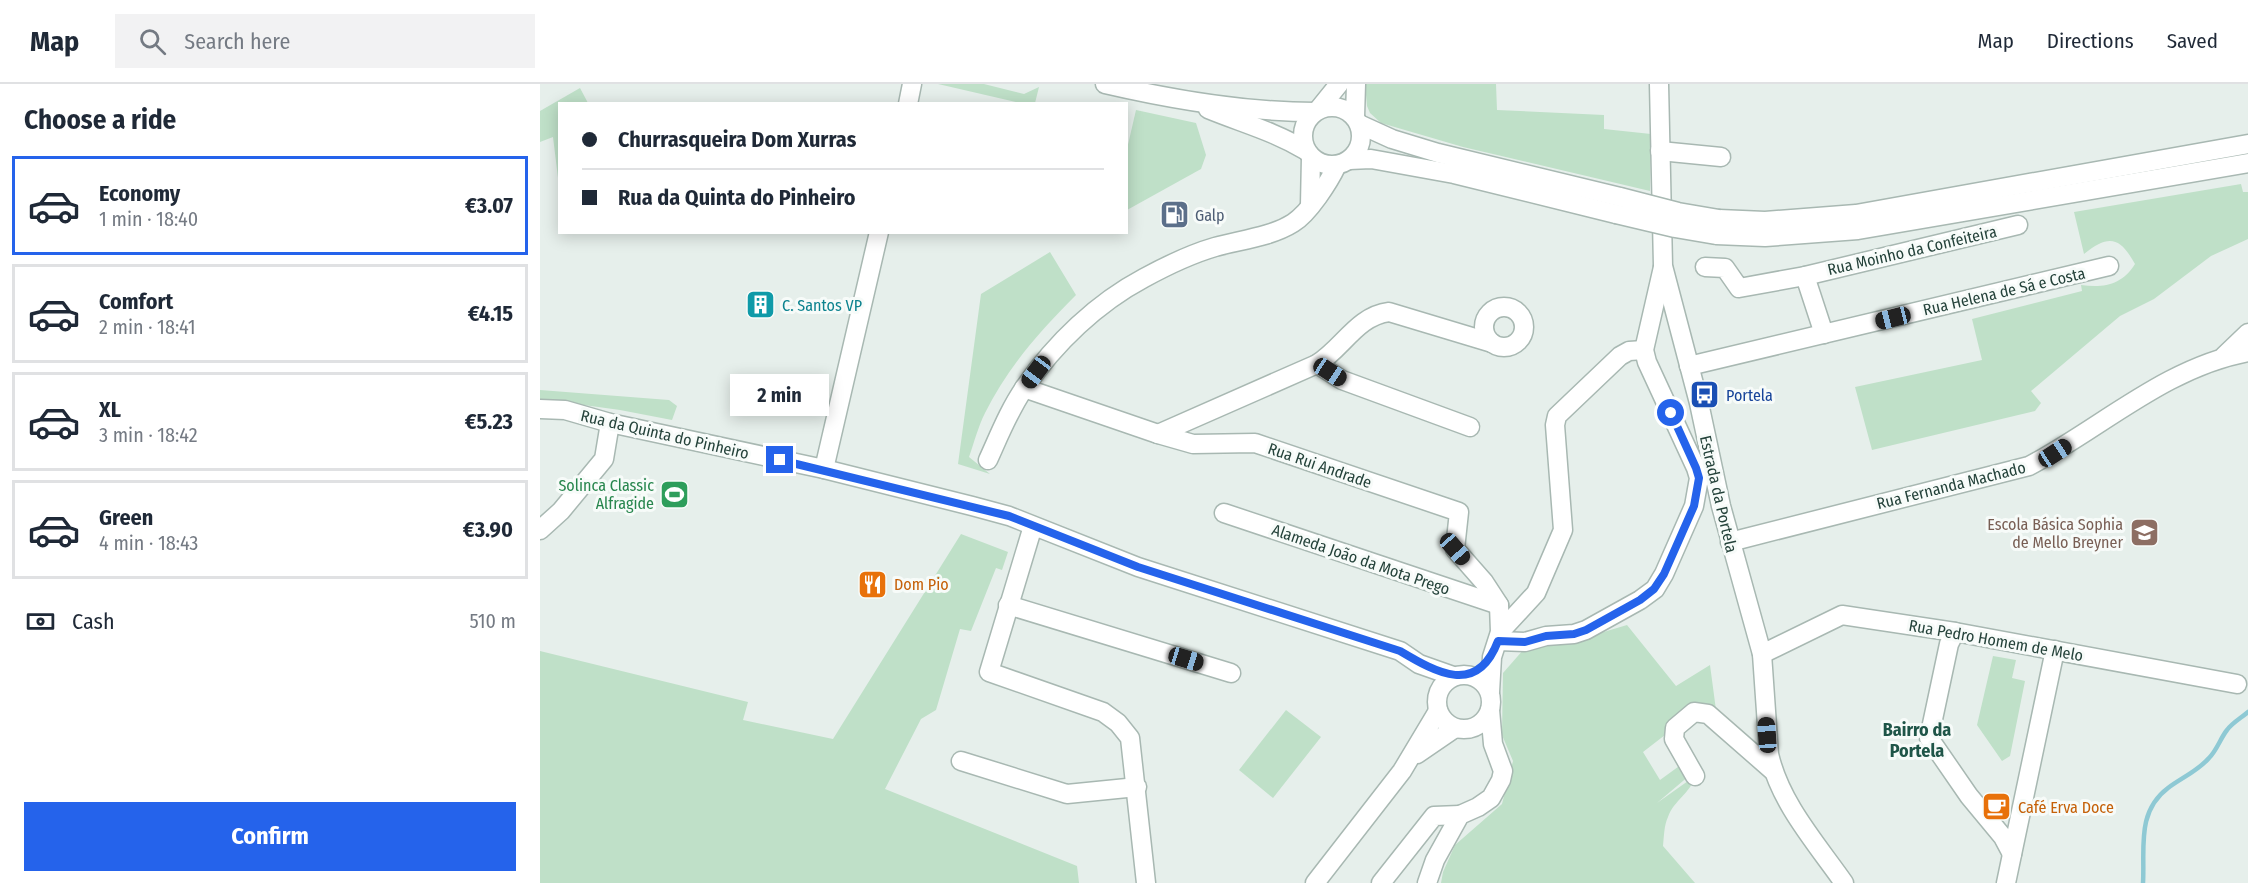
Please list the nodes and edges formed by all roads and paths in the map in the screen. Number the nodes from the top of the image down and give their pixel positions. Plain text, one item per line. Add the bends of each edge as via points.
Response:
1 (912, 84) edge
2 (1105, 84) edge
3 (1338, 84) edge
4 (1356, 84) edge
5 (1659, 84) edge
6 (908, 102) edge
7 (1192, 103) junction
8 (1316, 111) junction
9 (1357, 121) junction
10 (2248, 144) edge
11 (1660, 151) junction
12 (1308, 153) junction
13 (1721, 157) dead end
14 (1343, 163) junction
15 (2248, 163) edge
16 (1310, 205) junction
17 (1618, 205) junction
18 (2018, 225) dead end
19 (1717, 227) junction
20 (879, 234) edge
21 (1663, 266) junction
22 (2109, 266) dead end
23 (1705, 267) dead end
24 (1805, 276) junction
25 (2248, 333) edge
26 (1824, 334) junction
27 (1492, 343) dead end
28 (1644, 350) junction
29 (2248, 352) edge
30 (2220, 360) junction
31 (1317, 364) junction
32 (1689, 366) junction
33 (1024, 388) junction
34 (540, 409) edge
35 (610, 423) junction
36 (1470, 427) dead end
37 (1158, 434) junction
38 (988, 460) dead end
39 (824, 469) junction
40 (1694, 506) junction
41 (1720, 506) junction
42 (1224, 513) dead end
43 (1033, 526) junction
44 (540, 530) edge
45 (1730, 542) junction
46 (1008, 605) junction
47 (1499, 605) junction
48 (1955, 632) junction
49 (1497, 643) junction
50 (2055, 650) junction
51 (1762, 654) junction
52 (1419, 664) junction
53 (1231, 673) dead end
54 (1462, 676) junction
55 (2237, 684) dead end
56 (1490, 692) junction
57 (1437, 706) junction
58 (1490, 710) junction
59 (1463, 728) junction
60 (1493, 744) junction
61 (1410, 758) junction
62 (961, 761) dead end
63 (1772, 770) junction
64 (1695, 776) dead end
65 (1137, 787) junction
66 (1460, 815) junction
67 (2012, 854) junction
68 (1146, 883) edge
69 (1315, 883) edge
70 (1381, 883) edge
71 (1427, 883) edge
72 (1844, 883) edge
73 (2006, 883) edge

1 - 6 street
2 - 7 street
3 - 8 street
4 - 9 street
5 - 11 street, Estrada da Portela
7 - 8 street
7 - 12 street via 1269,131
8 - 9 street via 1338,107
8 - 12 street via 1304,125 1303,142
9 - 14 street via 1360,144 1356,153
9 - 17 street via 1392,139
10 - 19 street via 1856,214
11 - 13 street
11 - 21 street, Estrada da Portela
12 - 14 street via 1323,164
12 - 16 street
14 - 16 street
14 - 17 street via 1371,159
15 - 19 street via 1858,230 1765,237
16 - 33 street via 1294,222 1277,230 1202,252 1120,292 1071,332
17 - 19 street, bridge via 1675,228
18 - 24 street, Rua Moinho da Confeiteira
20 - 39 street
21 - 28 street
21 - 32 street, Estrada da Portela
22 - 26 street, Rua Helena de Sá e Costa
23 - 24 street, Rua Moinho da Confeiteira via 1725,268 1739,288
24 - 26 street, Rua Moinho da Confeiteira
25 - 30 street, Rua Fernanda Machado
26 - 32 street, Rua Helena de Sá e Costa
27 - 31 street via 1389,312 1373,316
28 - 40 street via 1696,468 1699,478
28 - 49 street via 1620,356 1557,416 1563,530 1536,593
29 - 30 street, Rua Fernanda Machado
30 - 45 street, Rua Fernanda Machado via 2149,392 2029,466
31 - 36 street via 1342,380
31 - 37 street
32 - 41 street, Estrada da Portela
33 - 37 street, Rua Rui Andrade
33 - 38 street
34 - 35 street, Rua da Quinta do Pinheiro via 565,410
35 - 39 street, Rua da Quinta do Pinheiro
35 - 44 street via 604,459
37 - 47 street, Rua Rui Andrade via 1194,444 1255,443 1458,512 1455,549
39 - 43 street, Rua da Quinta do Pinheiro via 1009,516
40 - 41 street
40 - 49 street via 1664,574 1640,600 1574,634
41 - 45 street, Estrada da Portela
42 - 47 street, Alameda João da Mota Prego
43 - 46 street
43 - 52 street, Rua da Quinta do Pinheiro via 1138,567 1400,651
45 - 51 street, Estrada da Portela
46 - 53 street
46 - 65 street via 989,672 1103,712 1119,723 1130,738
47 - 49 street
48 - 50 street, Rua Pedro Homem de Melo
48 - 51 street, Rua Pedro Homem de Melo via 1842,615
48 - 67 street via 1929,738
49 - 54 street
49 - 56 street
50 - 55 street, Rua Pedro Homem de Melo
50 - 67 street
51 - 63 street, Estrada da Portela
52 - 54 street, Rua da Quinta do Pinheiro
52 - 57 street
54 - 56 street via 1478,678
54 - 57 street via 1441,686
56 - 58 street
57 - 59 street via 1442,718
57 - 61 street
58 - 59 street via 1480,725
58 - 60 street
59 - 60 street
59 - 61 street
60 - 66 street via 1503,771 1497,789 1491,798
61 - 69 street
62 - 65 street via 1067,794
63 - 64 street via 1708,714 1694,712 1675,728 1674,739
63 - 72 street, Estrada da Portela via 1791,807
65 - 68 street
66 - 70 street via 1434,816
66 - 71 street
67 - 73 street

